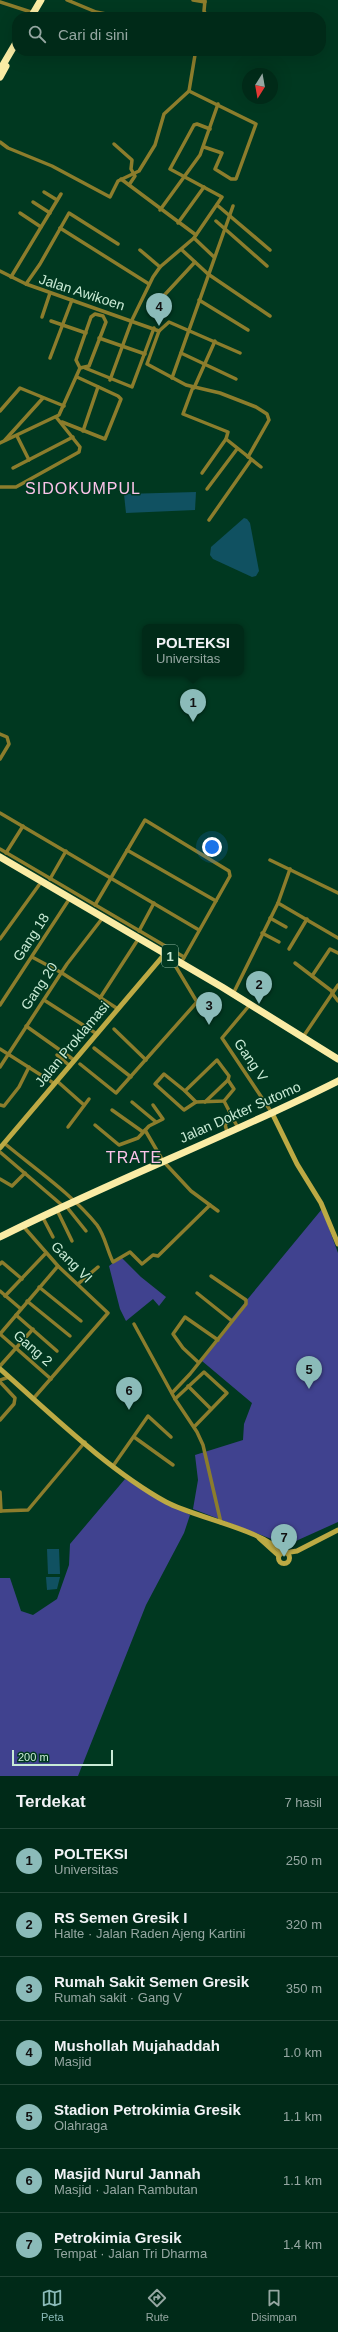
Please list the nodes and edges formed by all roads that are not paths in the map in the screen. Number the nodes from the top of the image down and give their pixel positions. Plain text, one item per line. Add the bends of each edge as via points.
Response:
1 (41, 0) edge
2 (45, 0) edge
3 (67, 0) edge
4 (193, 0) edge
5 (205, 1) edge
6 (0, 2) edge
7 (24, 12) edge
8 (35, 12) edge
9 (36, 12) edge
10 (96, 12) edge
11 (206, 12) edge
12 (12, 49) edge
13 (13, 56) edge
14 (195, 56) edge
15 (1, 67) edge
16 (0, 77) edge
17 (189, 91) junction
18 (218, 104) junction
19 (210, 128) junction
20 (0, 142) edge
21 (114, 144) dead end
22 (204, 147) junction
23 (134, 172) junction
24 (183, 178) junction
25 (121, 179) junction
26 (129, 185) junction
27 (204, 187) junction
28 (44, 192) dead end
29 (61, 194) dead end
30 (57, 200) junction
31 (33, 202) dead end
32 (217, 205) junction
33 (233, 206) dead end
34 (160, 210) junction
35 (20, 213) dead end
36 (50, 213) junction
37 (229, 214) junction
38 (216, 221) dead end
39 (178, 223) junction
40 (41, 227) junction
41 (60, 228) junction
42 (224, 228) junction
43 (195, 237) junction
44 (118, 244) dead end
45 (140, 250) dead end
46 (182, 250) junction
47 (270, 250) dead end
48 (214, 257) junction
49 (195, 262) junction
50 (267, 266) dead end
51 (160, 267) junction
52 (0, 271) edge
53 (208, 274) junction
54 (11, 277) junction
55 (26, 284) junction
56 (149, 284) junction
57 (50, 293) junction
58 (72, 300) junction
59 (198, 300) junction
60 (158, 302) dead end
61 (101, 310) junction
62 (99, 314) junction
63 (42, 316) dead end
64 (270, 316) dead end
65 (132, 320) junction
66 (51, 321) dead end
67 (62, 325) junction
68 (154, 328) junction
69 (188, 329) junction
70 (248, 330) dead end
71 (159, 331) junction
72 (86, 333) junction
73 (100, 338) junction
74 (215, 341) junction
75 (122, 346) junction
76 (181, 353) junction
77 (240, 353) dead end
78 (145, 354) junction
79 (50, 358) dead end
80 (204, 363) junction
81 (82, 368) junction
82 (76, 377) junction
83 (172, 378) junction
84 (236, 379) dead end
85 (110, 380) junction
86 (98, 387) junction
87 (194, 387) junction
88 (43, 398) junction
89 (64, 406) junction
90 (0, 411) edge
91 (56, 417) junction
92 (62, 422) junction
93 (83, 431) junction
94 (17, 436) junction
95 (72, 437) junction
96 (226, 439) junction
97 (1, 443) edge
98 (237, 449) junction
99 (250, 458) junction
100 (30, 460) junction
101 (261, 467) dead end
102 (13, 468) dead end
103 (202, 473) dead end
104 (0, 487) edge
105 (207, 489) dead end
106 (209, 520) dead end
107 (0, 734) edge
108 (0, 759) edge
109 (0, 813) edge
110 (22, 826) junction
111 (0, 849) edge
112 (127, 850) junction
113 (66, 852) junction
114 (6, 853) junction
115 (0, 858) edge
116 (270, 860) dead end
117 (0, 862) edge
118 (290, 869) junction
119 (111, 878) junction
120 (50, 880) junction
121 (39, 885) junction
122 (338, 893) edge
123 (68, 901) junction
124 (216, 901) junction
125 (154, 903) junction
126 (278, 903) junction
127 (95, 905) junction
128 (270, 918) junction
129 (307, 919) junction
130 (101, 920) junction
131 (286, 927) dead end
132 (0, 930) edge
133 (199, 930) junction
134 (139, 931) junction
135 (4, 933) junction
136 (262, 933) junction
137 (338, 938) edge
138 (0, 939) edge
139 (137, 941) junction
140 (279, 942) dead end
141 (290, 949) dead end
142 (338, 953) edge
143 (163, 956) junction
144 (32, 957) junction
145 (179, 961) junction
146 (295, 963) dead end
147 (62, 973) junction
148 (312, 976) junction
149 (338, 985) edge
150 (333, 993) junction
151 (233, 994) junction
152 (100, 998) junction
153 (44, 1000) junction
154 (338, 1001) edge
155 (0, 1005) edge
156 (248, 1007) junction
157 (118, 1009) junction
158 (264, 1015) junction
159 (26, 1026) junction
160 (114, 1028) dead end
161 (97, 1034) junction
162 (303, 1037) junction
163 (94, 1048) dead end
164 (0, 1049) edge
165 (8, 1054) junction
166 (57, 1055) dead end
167 (338, 1059) edge
168 (74, 1060) junction
169 (146, 1060) junction
170 (338, 1063) edge
171 (80, 1064) dead end
172 (70, 1066) junction
173 (0, 1067) edge
174 (29, 1067) junction
175 (130, 1077) junction
176 (228, 1080) junction
177 (338, 1081) edge
178 (56, 1082) junction
179 (185, 1091) junction
180 (89, 1099) dead end
181 (224, 1101) junction
182 (132, 1102) dead end
183 (196, 1102) junction
184 (205, 1102) junction
185 (0, 1105) edge
186 (84, 1105) junction
187 (153, 1106) dead end
188 (112, 1110) dead end
189 (272, 1113) junction
190 (234, 1119) junction
191 (156, 1122) junction
192 (95, 1125) dead end
193 (68, 1127) dead end
194 (238, 1128) junction
195 (144, 1131) junction
196 (228, 1132) junction
197 (4, 1143) junction
198 (0, 1148) edge
199 (0, 1152) edge
200 (163, 1161) junction
201 (25, 1173) junction
202 (0, 1179) edge
203 (73, 1201) junction
204 (210, 1205) junction
205 (62, 1206) junction
206 (218, 1211) dead end
207 (42, 1216) junction
208 (23, 1226) junction
209 (86, 1231) dead end
210 (0, 1237) edge
211 (53, 1237) dead end
212 (72, 1241) dead end
213 (338, 1244) edge
214 (46, 1253) junction
215 (1, 1262) edge
216 (58, 1266) junction
217 (98, 1267) dead end
218 (210, 1276) dead end
219 (22, 1279) junction
220 (78, 1284) junction
221 (39, 1287) junction
222 (0, 1291) edge
223 (197, 1293) dead end
224 (5, 1296) junction
225 (27, 1301) junction
226 (21, 1309) junction
227 (16, 1315) junction
228 (81, 1321) dead end
229 (232, 1321) junction
230 (134, 1324) dead end
231 (32, 1329) junction
232 (0, 1334) edge
233 (70, 1336) dead end
234 (218, 1340) junction
235 (16, 1348) junction
236 (57, 1351) dead end
237 (198, 1362) junction
238 (0, 1369) edge
239 (9, 1377) junction
240 (51, 1379) junction
241 (0, 1381) edge
242 (188, 1386) junction
243 (172, 1393) junction
244 (33, 1399) junction
245 (175, 1399) junction
246 (211, 1409) junction
247 (0, 1420) edge
248 (195, 1426) junction
249 (134, 1437) junction
250 (171, 1437) dead end
251 (85, 1442) junction
252 (173, 1465) dead end
253 (113, 1466) junction
254 (0, 1492) edge
255 (1, 1511) edge
256 (221, 1524) junction
257 (338, 1530) edge
258 (297, 1551) junction
259 (282, 1554) junction
260 (289, 1560) junction

1 - 8 highway
2 - 9 highway
3 - 10 street
4 - 5 street
5 - 11 street
6 - 7 street
12 - 15 highway
13 - 16 highway
14 - 17 street
17 - 18 street
17 - 23 street via 164,114 156,145 139,171
18 - 19 street
18 - 22 street via 256,124 237,178 231,178 215,169 222,153
19 - 22 street
19 - 24 street via 194,125 171,168
20 - 25 street via 109,197
21 - 23 street via 132,160 131,169
22 - 24 street
23 - 25 street
23 - 26 street via 134,178
24 - 27 street
24 - 34 street
25 - 26 street
26 - 34 street
27 - 32 street via 222,196
27 - 39 street
28 - 30 street
29 - 30 street
30 - 36 street
31 - 36 street
32 - 37 street
32 - 43 street
33 - 37 street
34 - 39 street
35 - 40 street
36 - 40 street
37 - 42 street
37 - 47 street
38 - 42 street
39 - 43 street
40 - 54 street
41 - 44 street via 70,213
41 - 55 street
41 - 56 street
42 - 48 street
42 - 50 street
43 - 46 street
43 - 48 street
45 - 51 street
46 - 49 street
46 - 51 street
48 - 53 street
49 - 53 street
49 - 60 street
51 - 56 street
52 - 54 street, Jalan Awikoen
53 - 59 street
53 - 64 street
54 - 55 street, Jalan Awikoen
55 - 57 street, Jalan Awikoen
56 - 65 street
57 - 58 street, Jalan Awikoen
57 - 63 street
58 - 61 street, Jalan Awikoen
58 - 67 street
59 - 69 street
59 - 70 street
61 - 62 street
61 - 65 street, Jalan Awikoen
62 - 72 street via 91,317
62 - 73 street via 106,322
65 - 68 street, Jalan Awikoen
65 - 75 street
66 - 67 street
67 - 72 street
67 - 79 street
68 - 71 street, Jalan Awikoen
68 - 78 street
69 - 71 street via 170,322
69 - 74 street
69 - 76 street
71 - 83 street via 147,364
72 - 81 street via 76,360
73 - 75 street
73 - 81 street via 89,366
74 - 77 street
74 - 80 street
75 - 78 street
75 - 85 street
76 - 80 street
76 - 83 street
78 - 85 street via 132,387
80 - 84 street
80 - 87 street
81 - 82 street
81 - 85 street
82 - 86 street
82 - 89 street
83 - 87 street
86 - 93 street
86 - 93 street via 121,399 105,438
87 - 96 street via 183,414 228,432
87 - 99 street via 245,402 269,417
88 - 89 street
88 - 90 street via 18,389
88 - 97 street
89 - 91 street
91 - 92 street
91 - 94 street
92 - 93 street
92 - 95 street
94 - 97 street
94 - 100 street
95 - 100 street
95 - 104 street via 80,447 78,454 16,487
96 - 98 street
96 - 103 street
98 - 99 street
98 - 105 street
99 - 101 street
99 - 106 street
100 - 102 street
107 - 108 street via 7,737 9,744
109 - 110 street
110 - 113 street
110 - 114 street
111 - 114 street
112 - 119 street
112 - 124 street
112 - 124 street via 143,821 147,821 229,871 230,876
113 - 119 street
113 - 120 street
114 - 120 street
115 - 145 highway, 1
116 - 118 street
117 - 121 highway, 1
118 - 122 street
118 - 126 street
119 - 125 street
119 - 127 street
120 - 127 street
121 - 123 highway, 1
121 - 135 street
123 - 130 highway, 1
123 - 144 street, Gang 18
124 - 133 street
125 - 133 street
125 - 134 street
126 - 128 street
126 - 129 street
127 - 134 street
128 - 131 street
128 - 136 street
129 - 137 street
129 - 141 street
130 - 139 highway, 1
130 - 147 street, Gang 20
132 - 135 street
133 - 145 street
134 - 145 street
135 - 138 street
136 - 140 street
136 - 151 street
139 - 143 highway, 1
139 - 152 street
142 - 148 street via 330,949
143 - 145 highway, 1
143 - 157 main road, Jalan Proklamasi
144 - 147 street
144 - 155 street, Gang 18
145 - 151 highway, 1
145 - 156 highway, 1
145 - 169 street via 197,1002
146 - 148 street
147 - 152 street
147 - 153 street, Gang 20
148 - 150 street
149 - 150 street
150 - 154 street
150 - 162 street
151 - 158 highway, 1
152 - 157 street
153 - 159 street, Gang 20
153 - 161 street
156 - 158 highway, 1
156 - 189 street, Gang V via 222,1036
157 - 161 main road, Jalan Proklamasi
158 - 162 highway, 1
158 - 170 highway, 1
159 - 165 street, Gang 20
159 - 168 street
160 - 169 street
161 - 168 main road, Jalan Proklamasi
162 - 167 highway, 1
163 - 175 street
164 - 165 street
165 - 173 street, Gang 20
165 - 174 street
166 - 172 street
168 - 172 main road, Jalan Proklamasi
169 - 175 street
171 - 175 street via 116,1093
172 - 178 main road, Jalan Proklamasi
174 - 178 street
174 - 185 street via 19,1087 4,1106
176 - 179 street via 229,1076 217,1060
176 - 181 street via 234,1089
176 - 184 street
177 - 189 highway, Jalan Dokter Sutomo
178 - 186 street
178 - 197 main road, Jalan Proklamasi
179 - 183 street
179 - 183 street via 164,1074 155,1084 184,1110
180 - 186 street
181 - 184 street
181 - 190 street
182 - 191 street
183 - 184 street
186 - 193 street
187 - 191 street via 163,1119
188 - 195 street
189 - 194 highway, Jalan Dokter Sutomo
189 - 213 main road via 297,1164 321,1203
190 - 194 street
190 - 196 street via 225,1124
191 - 195 street
192 - 195 street via 119,1145 138,1138
194 - 196 highway, Jalan Dokter Sutomo
195 - 200 street
196 - 200 highway, Jalan Dokter Sutomo
197 - 198 main road, Jalan Proklamasi
197 - 203 street
199 - 201 street
200 - 203 highway, Jalan Dokter Sutomo
200 - 204 street via 192,1191
201 - 202 street via 12,1186
201 - 205 street
203 - 204 street via 97,1226 112,1262 131,1252 142,1264 161,1254
203 - 205 highway, Jalan Dokter Sutomo
204 - 206 street
205 - 207 highway, Jalan Dokter Sutomo
205 - 209 street
205 - 212 street
207 - 208 highway, Jalan Dokter Sutomo
207 - 211 street
208 - 210 highway, Jalan Dokter Sutomo
208 - 214 street, Gang VI
214 - 216 street, Gang VI
214 - 219 street
215 - 219 street
216 - 220 street, Gang VI
216 - 221 street
217 - 220 street
218 - 229 street via 246,1301
219 - 224 street
220 - 240 street, Gang VI via 108,1313
221 - 225 street
221 - 228 street
222 - 224 street
223 - 229 street
224 - 226 street
225 - 226 street
225 - 233 street
226 - 227 street
227 - 231 street
227 - 232 street
229 - 234 street
230 - 243 street
231 - 235 street
231 - 236 street
232 - 235 street, Gang 2
234 - 237 street
234 - 237 street via 185,1317 173,1334
235 - 238 street
235 - 240 street, Gang 2
237 - 243 street
238 - 239 main road
239 - 241 street
239 - 244 main road
240 - 244 street
241 - 247 street via 15,1398 14,1404
242 - 245 street
242 - 246 street
242 - 246 street via 205,1372 227,1393
243 - 245 street
244 - 251 main road
245 - 248 street
246 - 248 street
248 - 256 street via 203,1445
249 - 250 street via 148,1416
249 - 252 street
249 - 253 street
251 - 253 main road
251 - 255 street via 28,1510
253 - 256 main road via 165,1501 186,1512
254 - 255 street
256 - 259 main road via 258,1537
257 - 258 main road
258 - 259 main road
258 - 260 main road
259 - 260 main road via 288,1555
259 - 260 main road via 282,1563

